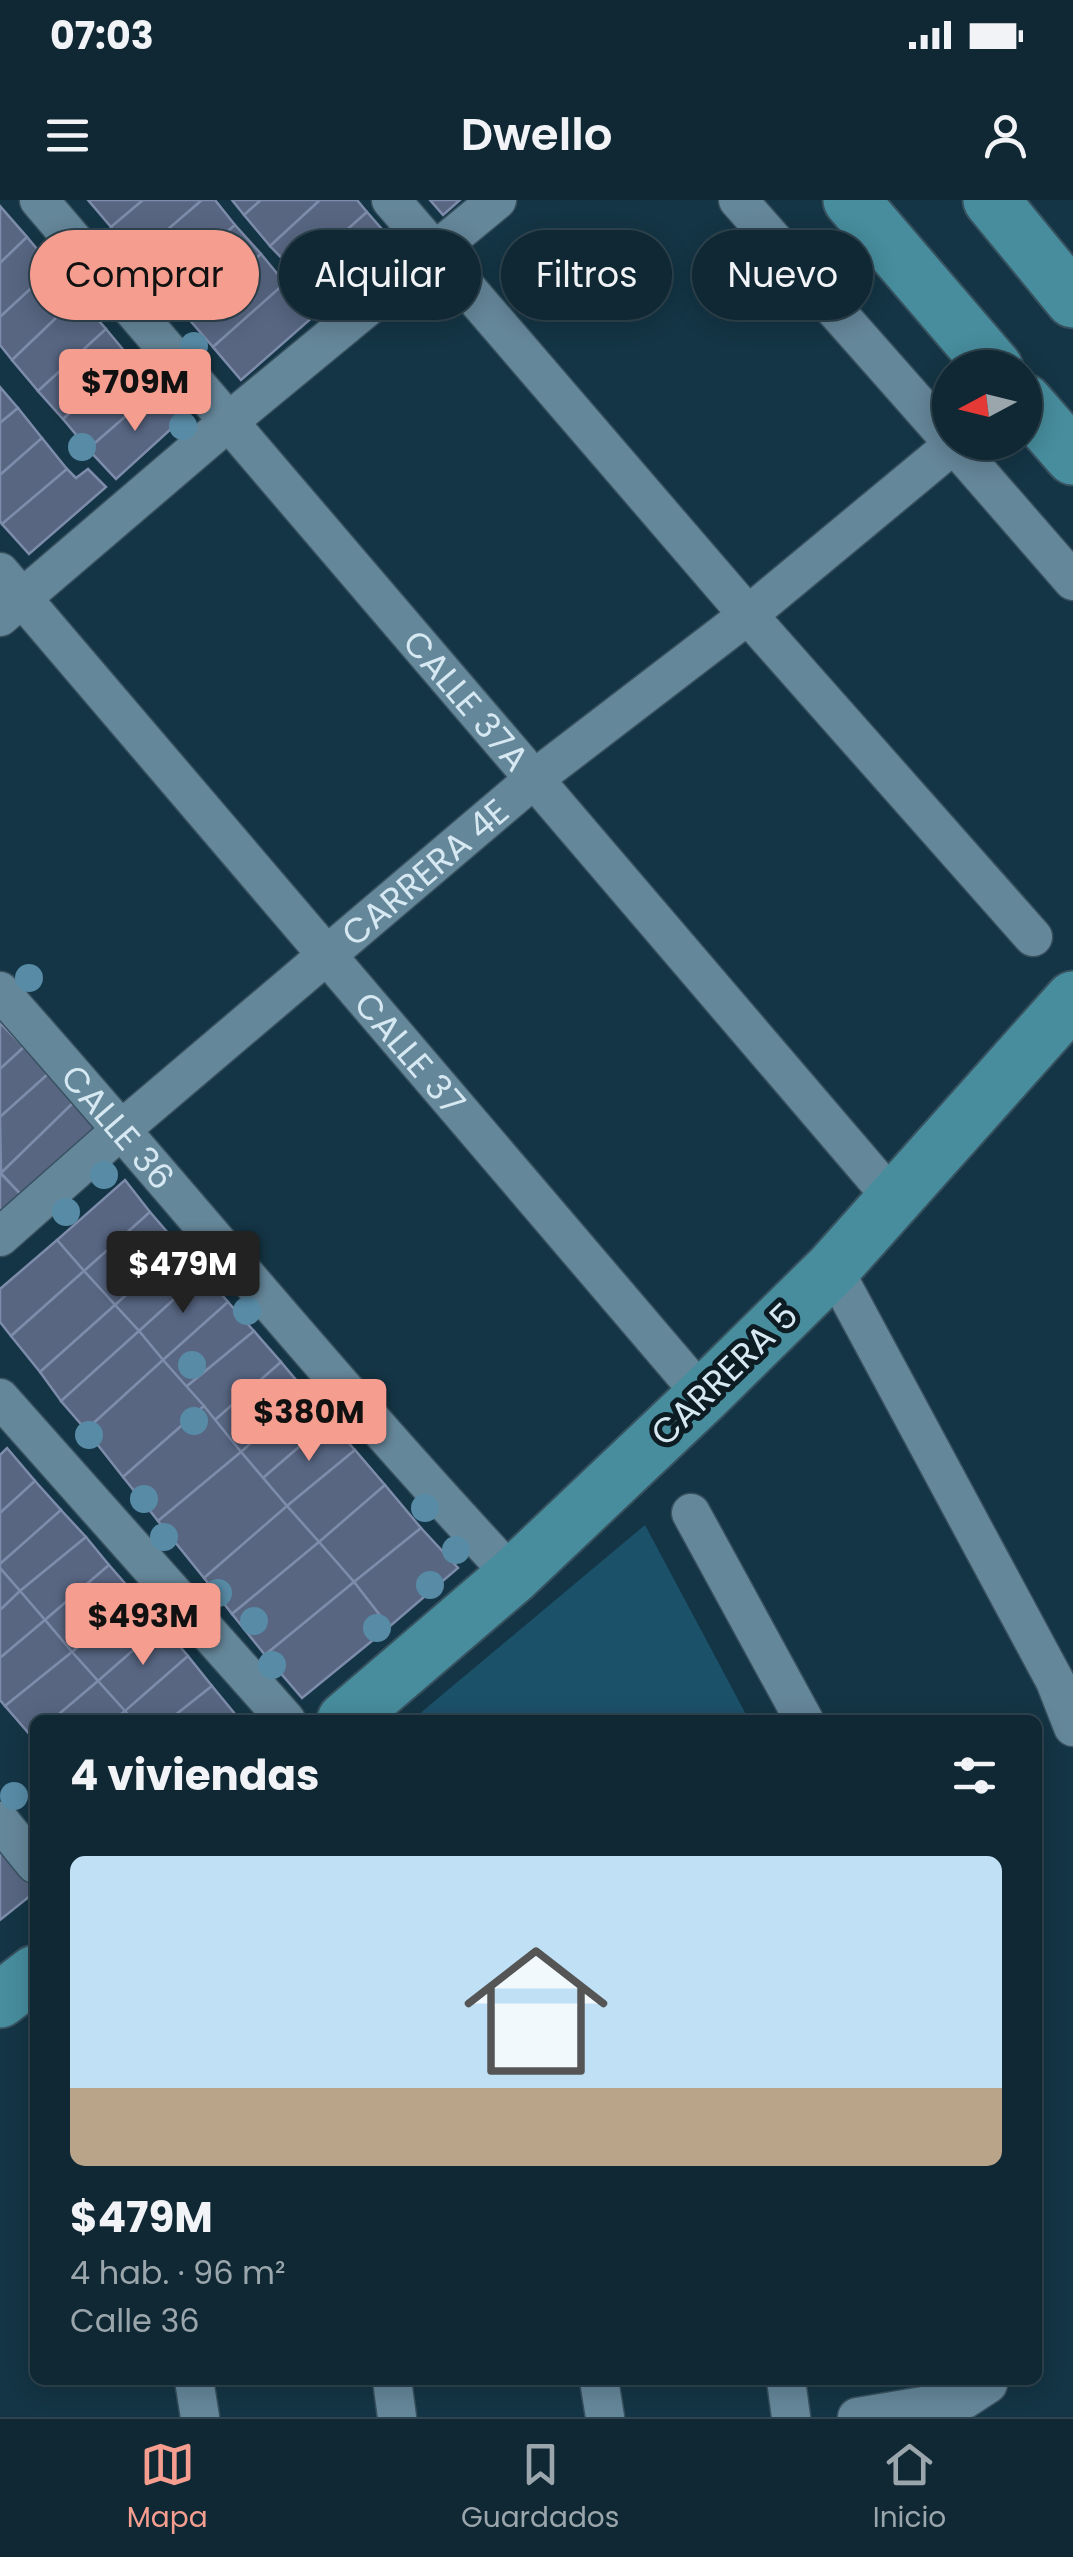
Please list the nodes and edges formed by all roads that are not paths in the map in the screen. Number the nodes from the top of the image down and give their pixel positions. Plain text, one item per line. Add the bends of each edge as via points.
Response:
1 (39, 200) edge
2 (391, 200) edge
3 (497, 200) edge
4 (738, 200) edge
5 (851, 200) edge
6 (991, 200) edge
7 (418, 230) edge
8 (462, 230) edge
9 (1073, 300) edge
10 (481, 303) edge
11 (353, 320) edge
12 (980, 350) edge
13 (932, 419) edge
14 (1042, 421) edge
15 (228, 422) junction
16 (1073, 457) edge
17 (932, 459) edge
18 (968, 460) edge
19 (1073, 580) edge
20 (8, 596) edge
21 (748, 615) junction
22 (534, 779) junction
23 (1034, 937) dead end
24 (328, 956) junction
25 (0, 991) edge
26 (1073, 999) edge
27 (122, 1129) junction
28 (894, 1200) junction
29 (0, 1237) edge
30 (832, 1268) junction
31 (704, 1396) junction
32 (0, 1398) edge
33 (691, 1513) dead end
34 (513, 1576) junction
35 (282, 1715) edge
36 (351, 1715) edge
37 (801, 1715) edge
38 (1073, 1727) edge
39 (0, 1822) edge
40 (30, 1858) edge
41 (30, 1977) edge
42 (0, 2000) edge
43 (195, 2385) edge
44 (393, 2385) edge
45 (600, 2385) edge
46 (787, 2385) edge
47 (987, 2385) edge
48 (200, 2417) edge
49 (397, 2417) edge
50 (605, 2417) edge
51 (791, 2417) edge
52 (858, 2417) edge

1 - 15 street, CALLE 37A
2 - 7 street
3 - 8 street
4 - 13 street
5 - 12 street
6 - 9 street
10 - 21 street
11 - 15 street
14 - 16 street
15 - 20 street
15 - 22 street, CALLE 37A
17 - 21 street, CARRERA 4E
18 - 19 street
20 - 24 street, CALLE 37
21 - 22 street, CARRERA 4E
21 - 23 street
22 - 24 street, CARRERA 4E
22 - 28 street, CALLE 37A
24 - 27 street, CARRERA 4E
24 - 31 street, CALLE 37
25 - 27 street, CALLE 36
26 - 28 street, CARRERA 5
27 - 29 street, CARRERA 4E
27 - 34 street, CALLE 36
28 - 30 street, CARRERA 5
30 - 31 street, CARRERA 5
30 - 38 street
31 - 34 street, CARRERA 5
32 - 35 street
33 - 37 street
34 - 36 street, CARRERA 5
39 - 40 street
41 - 42 street
43 - 48 street
44 - 49 street
45 - 50 street
46 - 51 street
47 - 52 street via 965,2400

